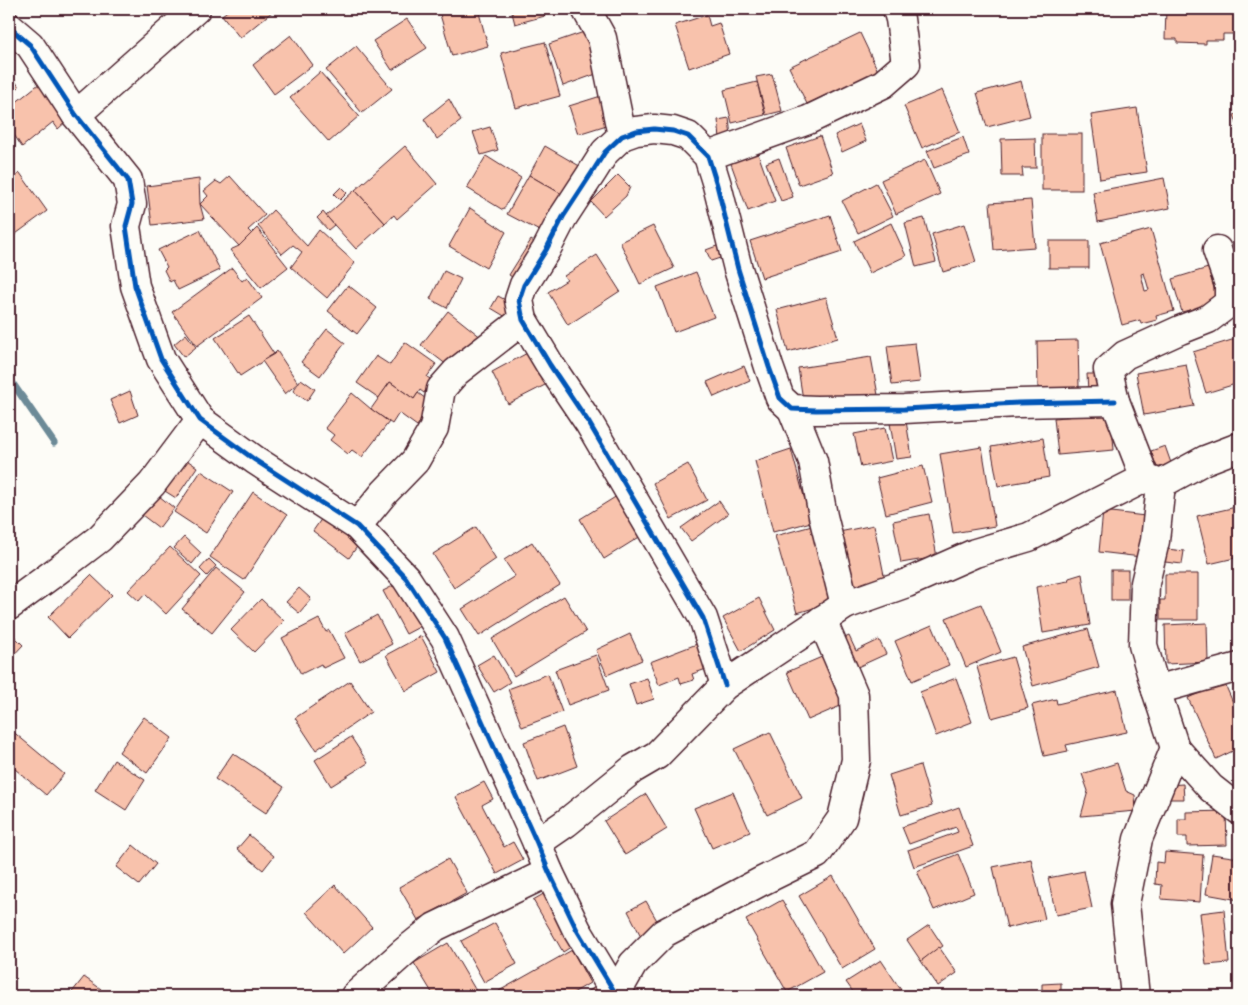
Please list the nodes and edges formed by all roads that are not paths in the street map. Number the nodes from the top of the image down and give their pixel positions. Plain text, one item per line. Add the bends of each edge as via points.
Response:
1 (196, 9) edge
2 (586, 9) edge
3 (897, 9) edge
4 (9, 27) edge
5 (76, 114) junction
6 (622, 136) junction
7 (708, 156) junction
8 (1217, 250) dead end
9 (523, 320) junction
10 (1115, 400) junction
11 (792, 409) junction
12 (200, 420) junction
13 (1239, 447) edge
14 (1153, 481) junction
15 (357, 526) junction
16 (845, 605) junction
17 (9, 606) edge
18 (822, 620) junction
19 (1239, 667) edge
20 (725, 684) junction
21 (1156, 690) junction
22 (1175, 748) junction
23 (1239, 810) edge
24 (537, 843) junction
25 (549, 872) junction
26 (617, 995) edge
27 (355, 996) edge
28 (1135, 996) edge

1 - 5 street
2 - 6 street via 602,38
3 - 7 street via 906,64 883,84 808,120
4 - 5 street via 30,45
5 - 12 street via 128,180 132,204 126,226 135,286 161,359
6 - 7 street via 636,130 673,131 688,136
6 - 9 street via 604,152 524,285 519,300
7 - 11 street via 738,269 769,367 780,398
8 - 10 street via 1229,284 1229,303 1208,319 1125,354 1108,370
9 - 15 street via 456,372 441,389 434,428 415,461
9 - 20 street via 589,423 703,618
10 - 11 street via 904,409
10 - 14 street
11 - 16 street via 813,462
12 - 15 street
12 - 17 street via 152,484 100,538
13 - 14 street
14 - 16 street via 1030,537 975,554
14 - 21 street via 1156,541 1145,583 1143,646
15 - 24 street via 406,578 445,638
16 - 18 street
18 - 20 street
18 - 26 street via 854,695 856,760 842,818 817,854 664,934 633,964
19 - 21 street
20 - 24 street via 657,755
21 - 22 street
22 - 23 street via 1211,788
22 - 28 street via 1138,839 1125,904
24 - 25 street
25 - 26 street via 577,930
25 - 27 street via 435,928

